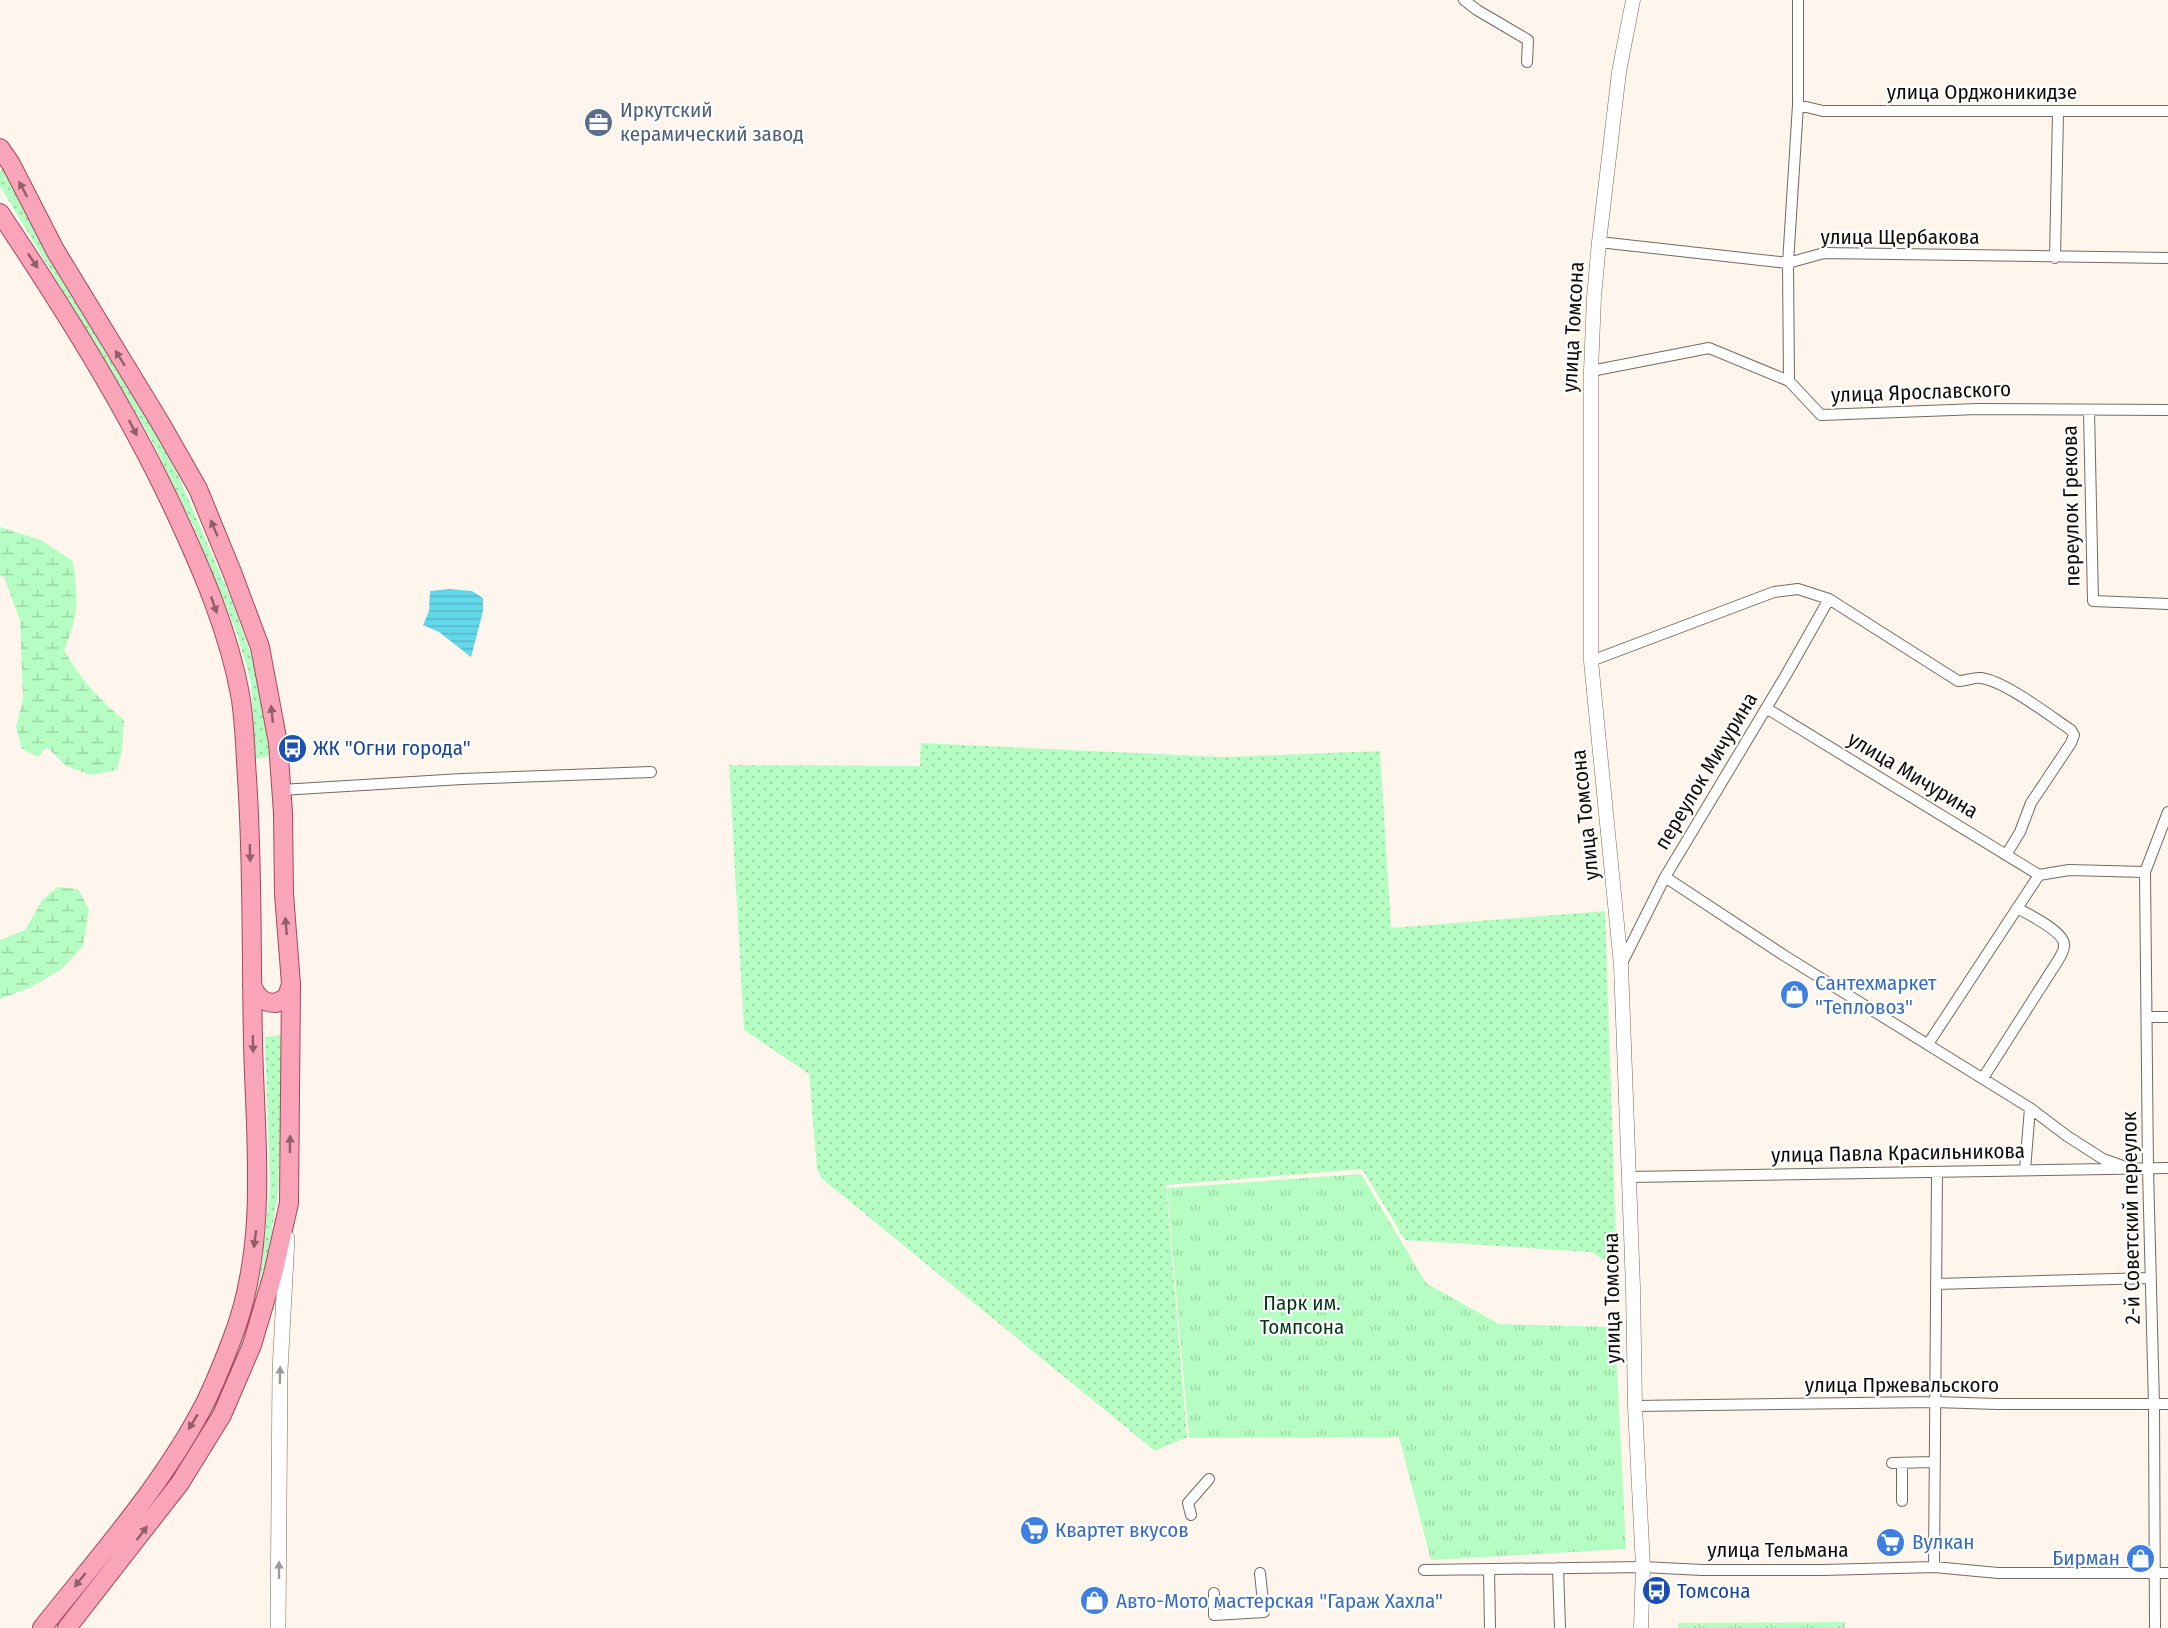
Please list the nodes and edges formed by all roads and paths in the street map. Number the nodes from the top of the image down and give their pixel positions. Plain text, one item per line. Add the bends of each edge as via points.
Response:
1 (1464, 0) edge
2 (1633, 0) edge
3 (1798, 0) edge
4 (1527, 62) dead end
5 (1798, 105) junction
6 (2168, 111) edge
7 (2058, 112) junction
8 (0, 148) edge
9 (0, 213) edge
10 (1599, 242) junction
11 (2055, 258) junction
12 (2168, 258) edge
13 (1788, 263) junction
14 (1591, 371) junction
15 (1789, 381) junction
16 (2089, 410) junction
17 (2168, 410) edge
18 (1829, 599) junction
19 (2168, 604) edge
20 (1591, 661) junction
21 (1766, 708) junction
22 (651, 772) dead end
23 (281, 790) junction
24 (2168, 812) edge
25 (283, 813) junction
26 (250, 819) junction
27 (2006, 855) junction
28 (2145, 872) junction
29 (2039, 874) junction
30 (1665, 877) junction
31 (2017, 908) junction
32 (1621, 965) junction
33 (291, 984) junction
34 (252, 985) junction
35 (2147, 1017) junction
36 (2168, 1017) edge
37 (1928, 1044) junction
38 (1983, 1078) junction
39 (2030, 1108) junction
40 (2168, 1168) edge
41 (2131, 1169) junction
42 (2148, 1169) junction
43 (2025, 1170) junction
44 (1936, 1172) junction
45 (1629, 1177) junction
46 (289, 1203) junction
47 (2151, 1278) junction
48 (1936, 1284) junction
49 (1934, 1402) junction
50 (2168, 1404) edge
51 (2154, 1405) junction
52 (1635, 1406) junction
53 (1934, 1462) junction
54 (1209, 1479) dead end
55 (1902, 1501) dead end
56 (1191, 1515) dead end
57 (1643, 1567) junction
58 (1934, 1567) junction
59 (1558, 1568) junction
60 (1489, 1569) junction
61 (1424, 1570) dead end
62 (1260, 1573) dead end
63 (2155, 1573) junction
64 (2168, 1573) edge
65 (1214, 1593) dead end
66 (42, 1628) edge
67 (67, 1628) edge
68 (278, 1628) edge
69 (1490, 1628) edge
70 (1560, 1628) edge
71 (1641, 1628) edge
72 (2155, 1628) edge

1 - 4 street via 1528,40
2 - 10 street, улица Томсона via 1619,72
3 - 5 street
5 - 7 street, улица Орджоникидзе via 1824,111
5 - 13 street
6 - 7 street, улица Орджоникидзе
7 - 11 street
23 -> 8 main road via 278,743 260,647 198,489
9 -> 26 main road via 53,292 126,415 200,565 230,649 237,682
10 - 13 street, улица Щербакова
10 - 14 street, улица Томсона
11 - 12 street, улица Щербакова
11 - 13 street, улица Щербакова via 1824,253
13 - 15 street
14 - 15 street, улица Ярославского via 1709,348
14 - 20 street, улица Томсона
15 - 16 street, улица Ярославского via 1821,415 1978,409
16 - 17 street, улица Ярославского
16 - 19 street, переулок Грекова via 2093,601
18 - 20 street via 1798,589 1774,592
18 - 21 street, переулок Мичурина
18 - 27 street via 1958,681 1978,677 1996,682 2071,730 2071,743 2031,803
20 - 32 street, улица Томсона
21 - 27 street, улица Мичурина
21 - 30 street, переулок Мичурина
22 - 23 street via 462,778
23 - 25 main road
24 - 28 street, 2-й Советский переулок
25 - 26 main road via 274,789 264,785 254,796
33 -> 25 main road
26 -> 34 main road
27 - 29 street, улица Мичурина
28 - 29 street via 2069,870
28 - 35 street, 2-й Советский переулок
29 - 31 street
30 - 32 street, переулок Мичурина
30 - 37 street
31 - 37 street
31 - 38 street via 2057,933 2064,948
32 - 45 street, улица Томсона
33 - 34 main road via 287,997 276,1003 261,1000
46 -> 33 main road
34 -> 66 main road via 257,1216 251,1272 234,1335 205,1403 164,1471
35 - 36 street
35 - 42 street, 2-й Советский переулок
37 - 38 street
38 - 39 street
39 - 41 street via 2103,1159
39 - 43 street
40 - 42 street, улица Павла Красильникова
41 - 42 street, улица Павла Красильникова
41 - 43 street, улица Павла Красильникова
42 - 47 street, 2-й Советский переулок
43 - 44 street, улица Павла Красильникова
44 - 45 street, улица Павла Красильникова
44 - 48 street
45 - 52 street, улица Томсона
67 -> 46 main road via 180,1483 222,1415 252,1345
68 -> 46 main road via 280,1371
47 - 48 street
47 - 51 street, 2-й Советский переулок
48 - 49 street
49 - 51 street, улица Пржевальского
49 - 52 street, улица Пржевальского
49 - 53 street
50 - 51 street, улица Пржевальского
51 - 63 street, 2-й Советский переулок
52 - 57 street, улица Томсона
53 - 55 street via 1897,1463
53 - 58 street
54 - 56 street via 1188,1503
57 - 58 street, улица Тельмана
57 - 59 street, улица Тельмана
57 - 71 street, улица Томсона
58 - 63 street, улица Тельмана via 1998,1573
59 - 60 street, улица Тельмана
59 - 70 street
60 - 61 street, улица Тельмана
60 - 69 street
62 - 65 street via 1264,1612 1214,1615
63 - 64 street, улица Тельмана
63 - 72 street, 2-й Советский переулок

